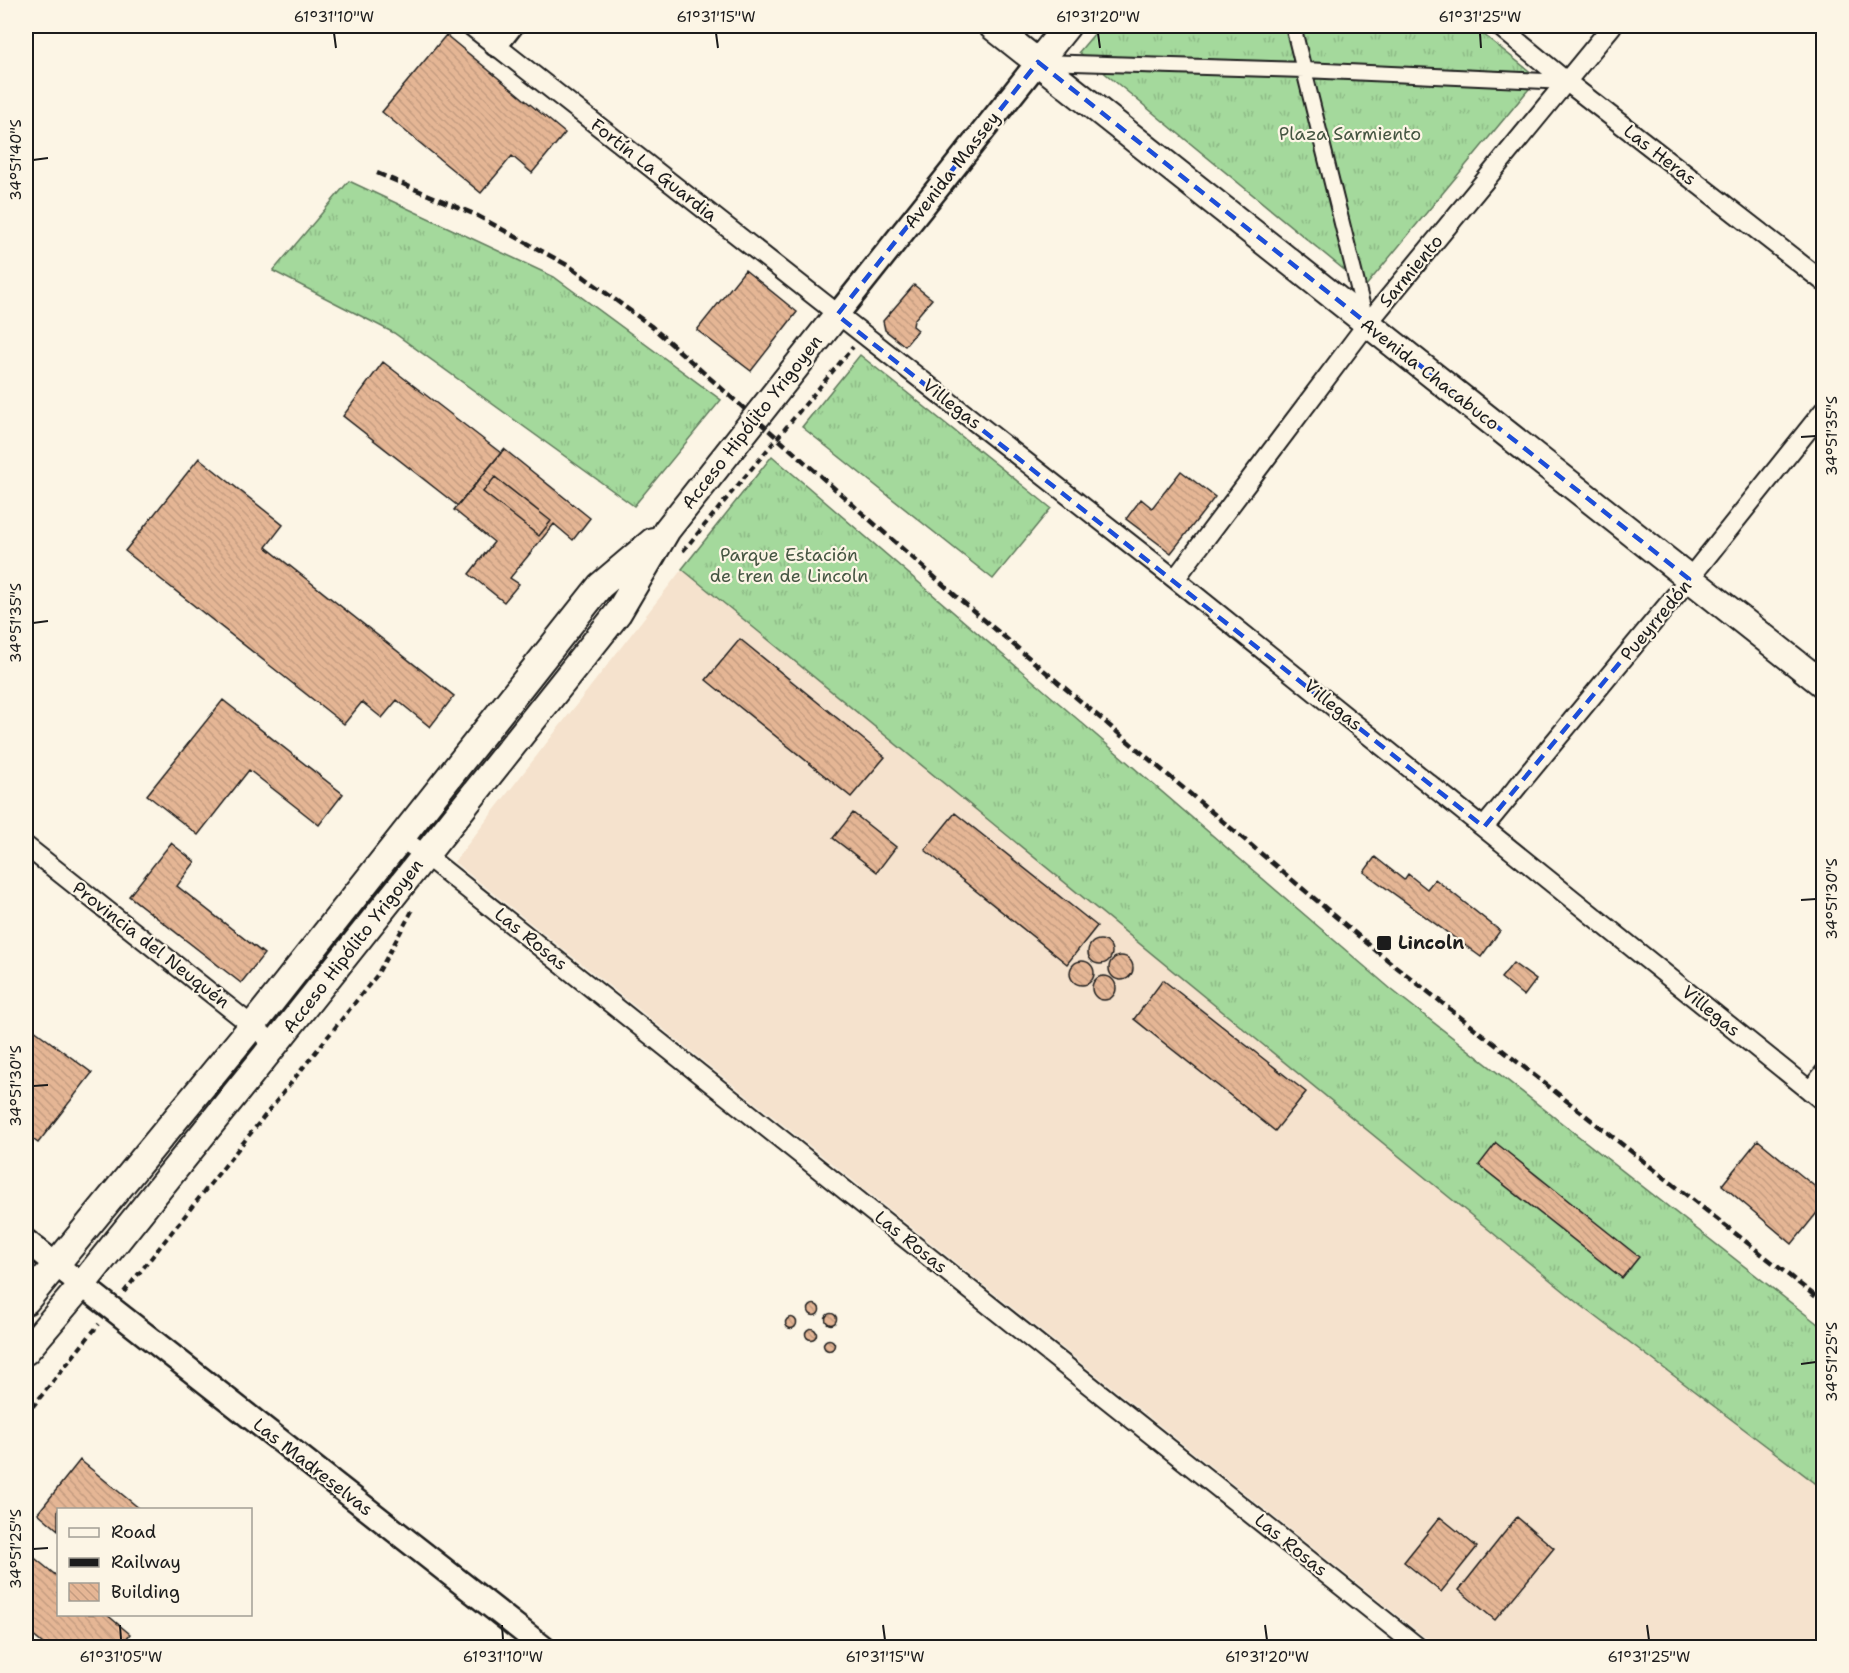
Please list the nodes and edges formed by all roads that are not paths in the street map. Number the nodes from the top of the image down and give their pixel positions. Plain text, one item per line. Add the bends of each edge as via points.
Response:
1 (512, 26) edge
2 (992, 26) edge
3 (1067, 26) edge
4 (1293, 26) edge
5 (1499, 26) edge
6 (1612, 26) edge
7 (487, 33) edge
8 (1038, 62) junction
9 (1304, 70) junction
10 (1567, 82) junction
11 (1824, 282) edge
12 (837, 315) junction
13 (1367, 324) junction
14 (1824, 410) edge
15 (667, 530) junction
16 (1175, 579) junction
17 (1689, 579) junction
18 (1824, 685) edge
19 (1484, 827) junction
20 (401, 838) junction
21 (26, 846) edge
22 (425, 855) junction
23 (253, 1025) junction
24 (275, 1044) junction
25 (1824, 1073) edge
26 (1817, 1097) edge
27 (26, 1241) edge
28 (56, 1265) junction
29 (81, 1286) junction
30 (26, 1301) edge
31 (26, 1351) edge
32 (544, 1647) edge
33 (1419, 1647) edge

1 - 7 street
2 - 8 main road, Avenida Chacabuco
3 - 8 main road, Avenida Massey
4 - 9 street
5 - 10 street, Las Heras
6 - 10 street, Sarmiento
7 - 12 street, Fortín La Guardia
8 - 9 street
8 - 12 street, Avenida Massey
8 - 13 main road, Avenida Chacabuco
9 - 10 street
9 - 13 street
10 - 11 street, Las Heras
10 - 13 street, Sarmiento
12 - 15 main road, Acceso Hipólito Yrigoyen
12 - 16 street, Villegas
13 - 16 street, Sarmiento
13 - 17 main road, Avenida Chacabuco
14 - 17 street, Pueyrredón
15 - 20 main road, Acceso Hipólito Yrigoyen via 600,586
15 - 22 main road, Acceso Hipólito Yrigoyen via 618,613
16 - 19 street, Villegas
17 - 18 main road, Avenida Chacabuco
17 - 19 street, Pueyrredón
19 - 26 street, Villegas
20 - 22 street, Las Rosas
20 - 23 main road, Acceso Hipólito Yrigoyen
21 - 23 street, Provincia del Neuquén
22 - 24 main road, Acceso Hipólito Yrigoyen
22 - 33 street, Las Rosas
23 - 24 street, Provincia del Neuquén
23 - 28 main road, Acceso Hipólito Yrigoyen
24 - 29 main road, Acceso Hipólito Yrigoyen
25 - 26 street
27 - 28 street, Las Madreselvas
28 - 29 street, Las Madreselvas
28 - 30 main road, Acceso Hipólito Yrigoyen
29 - 31 main road, Acceso Hipólito Yrigoyen
29 - 32 street, Las Madreselvas

